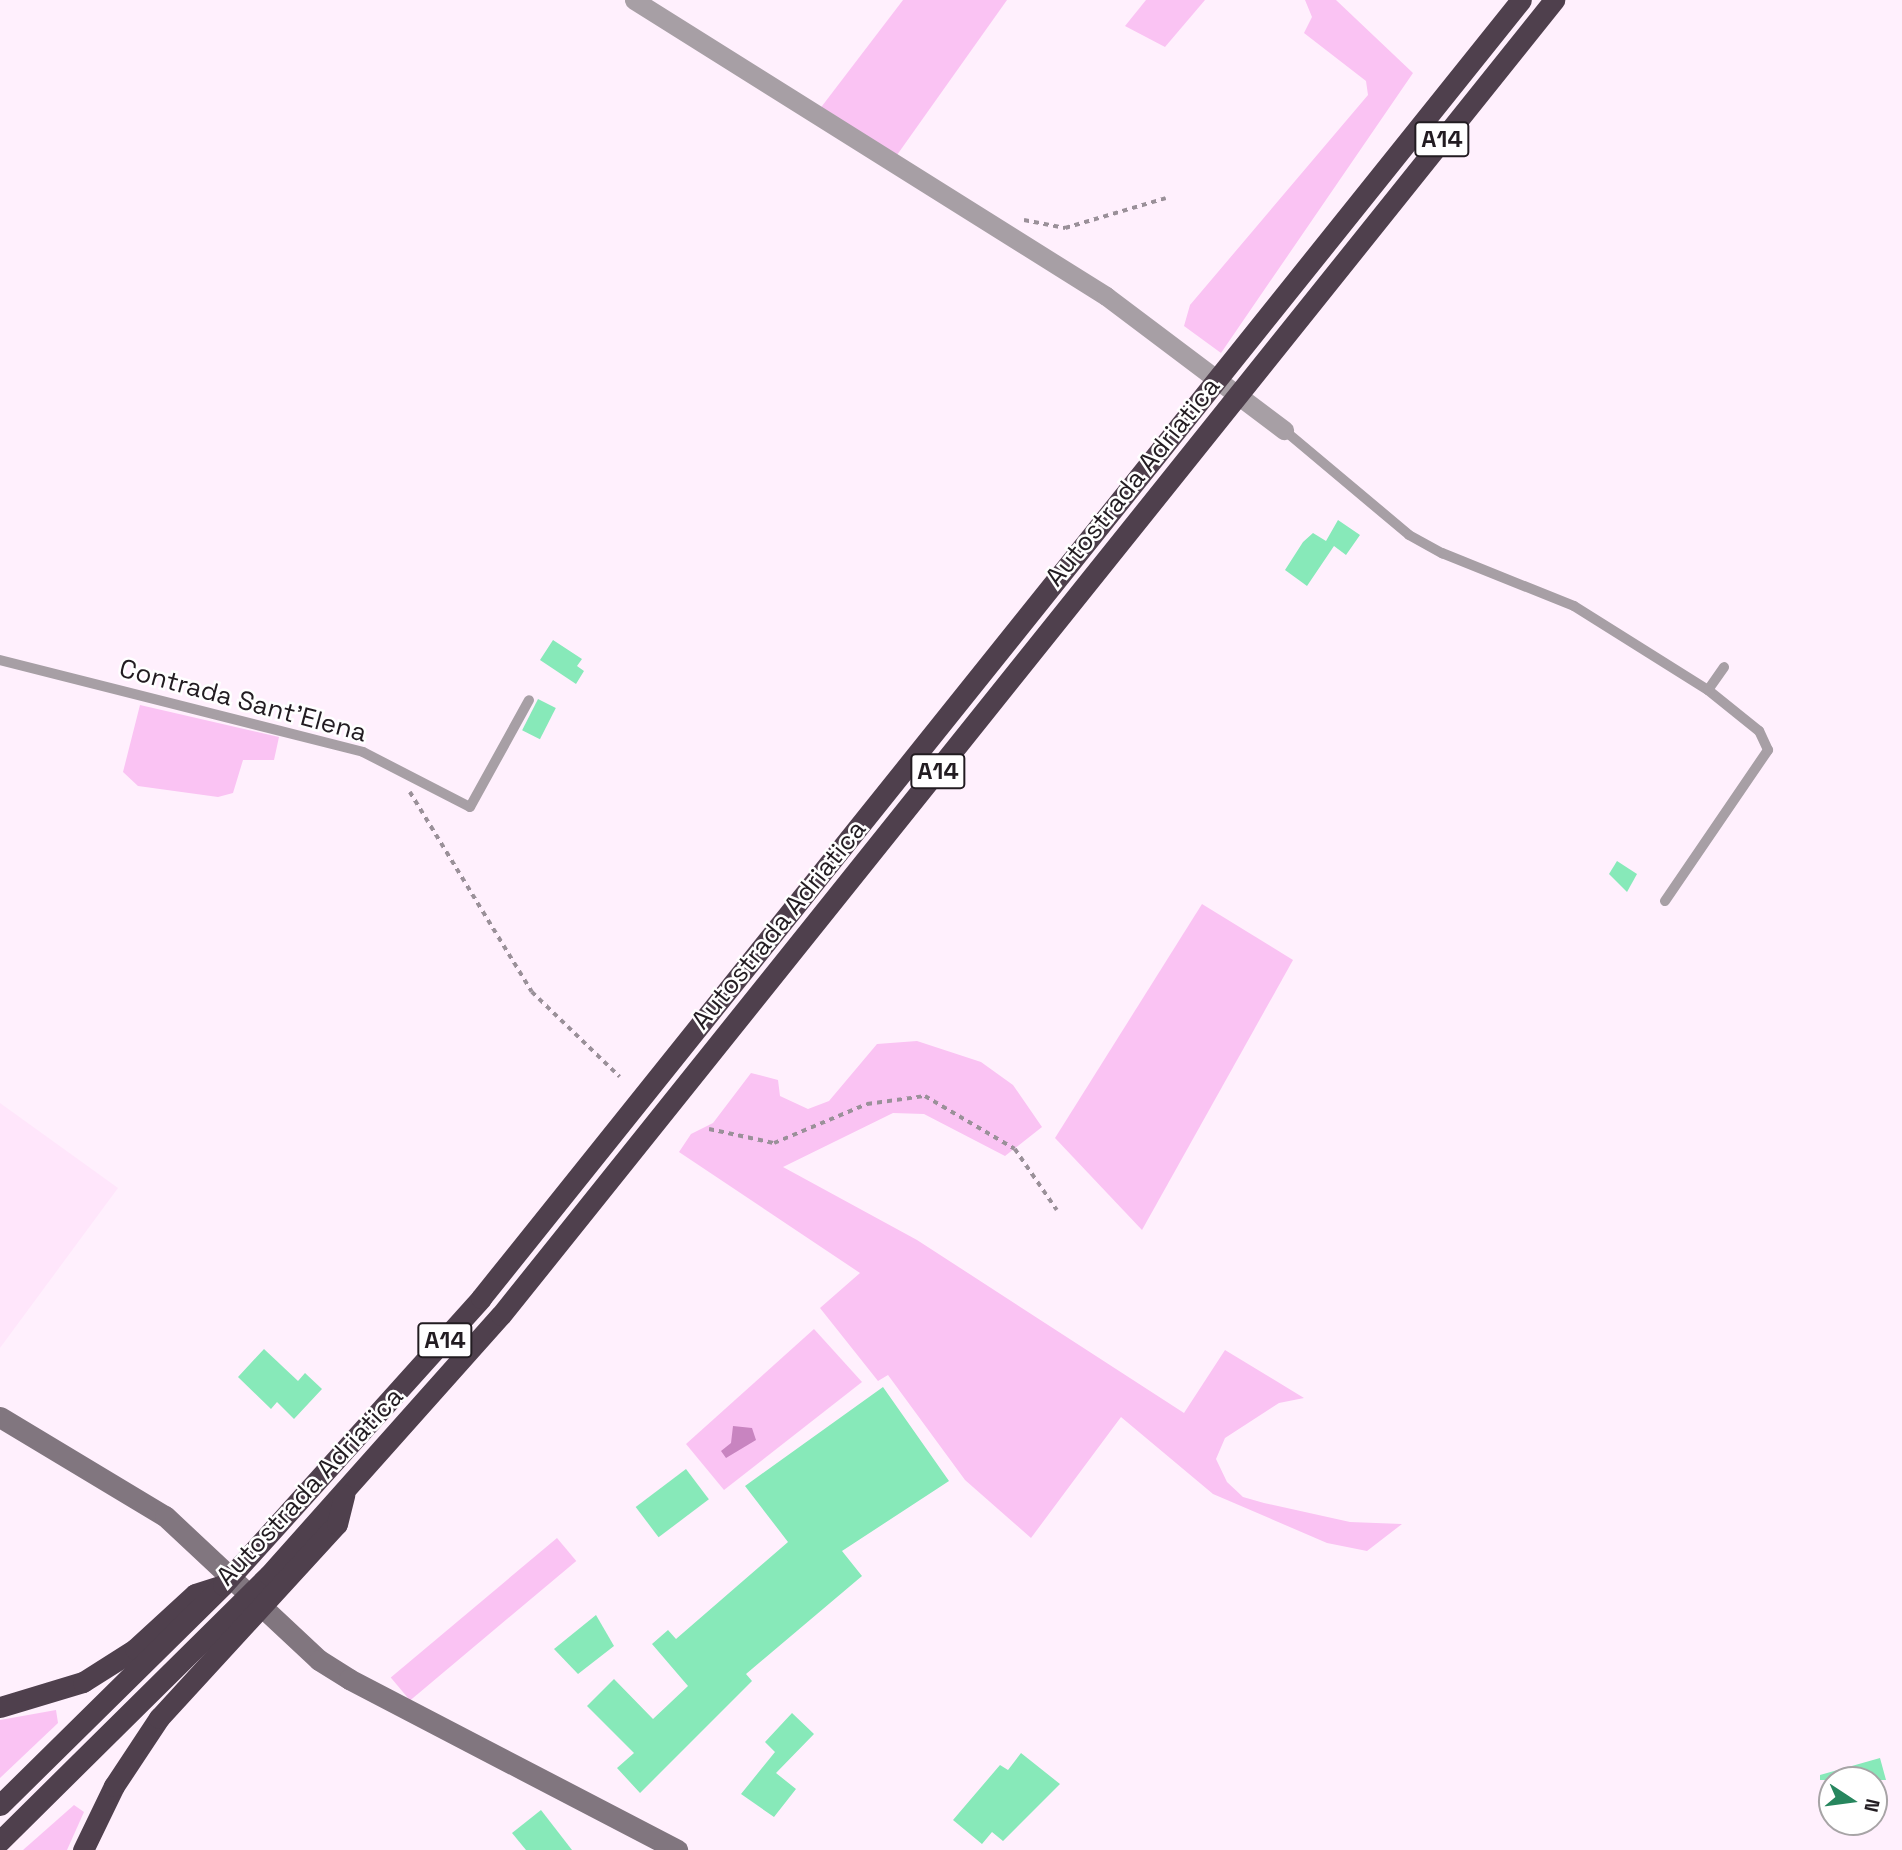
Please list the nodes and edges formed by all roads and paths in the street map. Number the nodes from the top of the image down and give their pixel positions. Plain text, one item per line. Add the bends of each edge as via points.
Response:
1 (634, 0) edge
2 (1521, 0) edge
3 (1554, 0) edge
4 (1166, 198) dead end
5 (1015, 215) dead end
6 (1284, 430) joint
7 (0, 660) edge
8 (1724, 667) dead end
9 (1708, 690) junction
10 (528, 700) dead end
11 (397, 769) junction
12 (1665, 901) dead end
13 (620, 1077) dead end
14 (709, 1129) dead end
15 (1058, 1210) dead end
16 (0, 1417) edge
17 (345, 1493) junction
18 (223, 1586) junction
19 (0, 1707) edge
20 (0, 1805) edge
21 (0, 1841) edge
22 (83, 1850) edge
23 (677, 1850) edge

1 - 6 street via 1175,343
2 - 18 highway, Autostrada Adriatica / A14 via 481,1298
3 - 17 highway, Autostrada Adriatica / A14 via 552,1253
4 - 5 path via 1065,228
6 - 9 lane via 1409,535 1574,606
7 - 11 lane, Contrada Sant'Elena via 363,752
8 - 9 lane
9 - 12 lane via 1759,731 1768,750
10 - 11 lane, Contrada Sant'Elena via 470,807
11 - 13 path via 532,992
14 - 15 path via 774,1143 867,1104 925,1096 1014,1149
16 - 23 main road via 191,1537 292,1634 349,1679
17 - 21 highway, Autostrada Adriatica / A14 via 166,1682
17 - 22 highway via 337,1524 159,1718 114,1786
18 - 19 highway via 195,1594 135,1649 83,1682
18 - 20 highway, Autostrada Adriatica / A14

